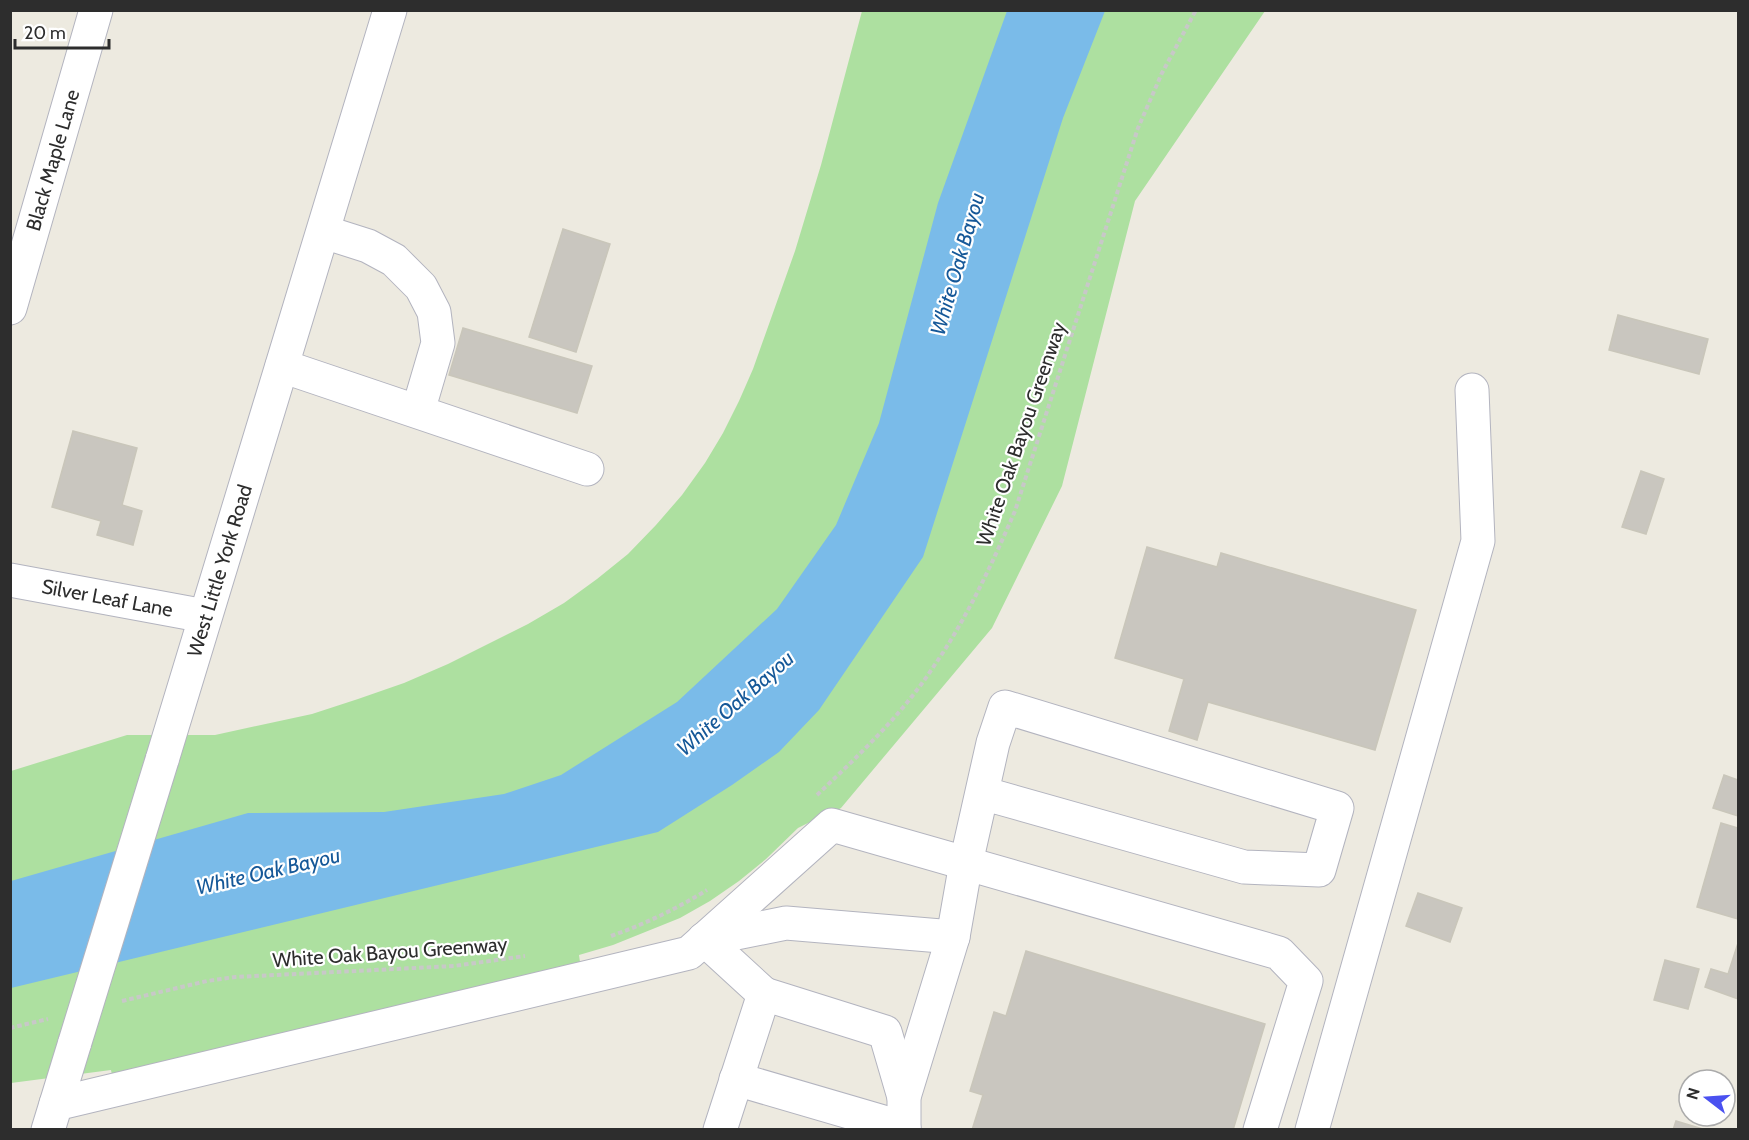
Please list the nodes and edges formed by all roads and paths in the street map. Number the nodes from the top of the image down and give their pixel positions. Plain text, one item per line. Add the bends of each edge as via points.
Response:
1 (96, 10) edge
2 (390, 10) edge
3 (1196, 10) edge
4 (324, 232) junction
5 (10, 308) edge
6 (282, 366) junction
7 (1472, 390) dead end
8 (418, 411) junction
9 (586, 469) dead end
10 (10, 580) edge
11 (205, 616) junction
12 (982, 793) junction
13 (811, 801) dead end
14 (966, 863) junction
15 (708, 890) dead end
16 (607, 937) dead end
17 (953, 937) junction
18 (704, 939) junction
19 (531, 955) dead end
20 (764, 994) junction
21 (115, 1003) dead end
22 (10, 1028) edge
23 (66, 1029) junction
24 (736, 1079) junction
25 (52, 1117) edge
26 (904, 1118) edge
27 (720, 1130) edge
28 (1260, 1130) edge
29 (1312, 1130) edge

1 - 5 street, Black Maple Lane
2 - 4 street, West Little York Road
3 - 13 path, White Oak Bayou Greenway via 1138,128 1015,511 997,554 934,667 870,745
4 - 6 street, West Little York Road
4 - 8 street via 368,246 394,260 421,287 434,312 438,343
6 - 8 street
6 - 11 street, West Little York Road
7 - 29 street via 1478,541
8 - 9 street
10 - 11 street, Silver Leaf Lane
11 - 23 street, West Little York Road, bridge via 162,760
12 - 12 street via 1005,707 1337,808 1319,870 1255,868
12 - 14 street
14 - 17 street
14 - 18 street via 832,825
14 - 28 street via 1279,953 1306,981
15 - 16 path via 636,927
17 - 18 street via 786,922
17 - 26 street
18 - 20 street
18 - 25 street via 688,954
19 - 21 path, White Oak Bayou Greenway via 454,966 235,977
20 - 24 street
20 - 26 street via 885,1032
22 - 23 path
23 - 25 street, West Little York Road
24 - 26 street
24 - 27 street

